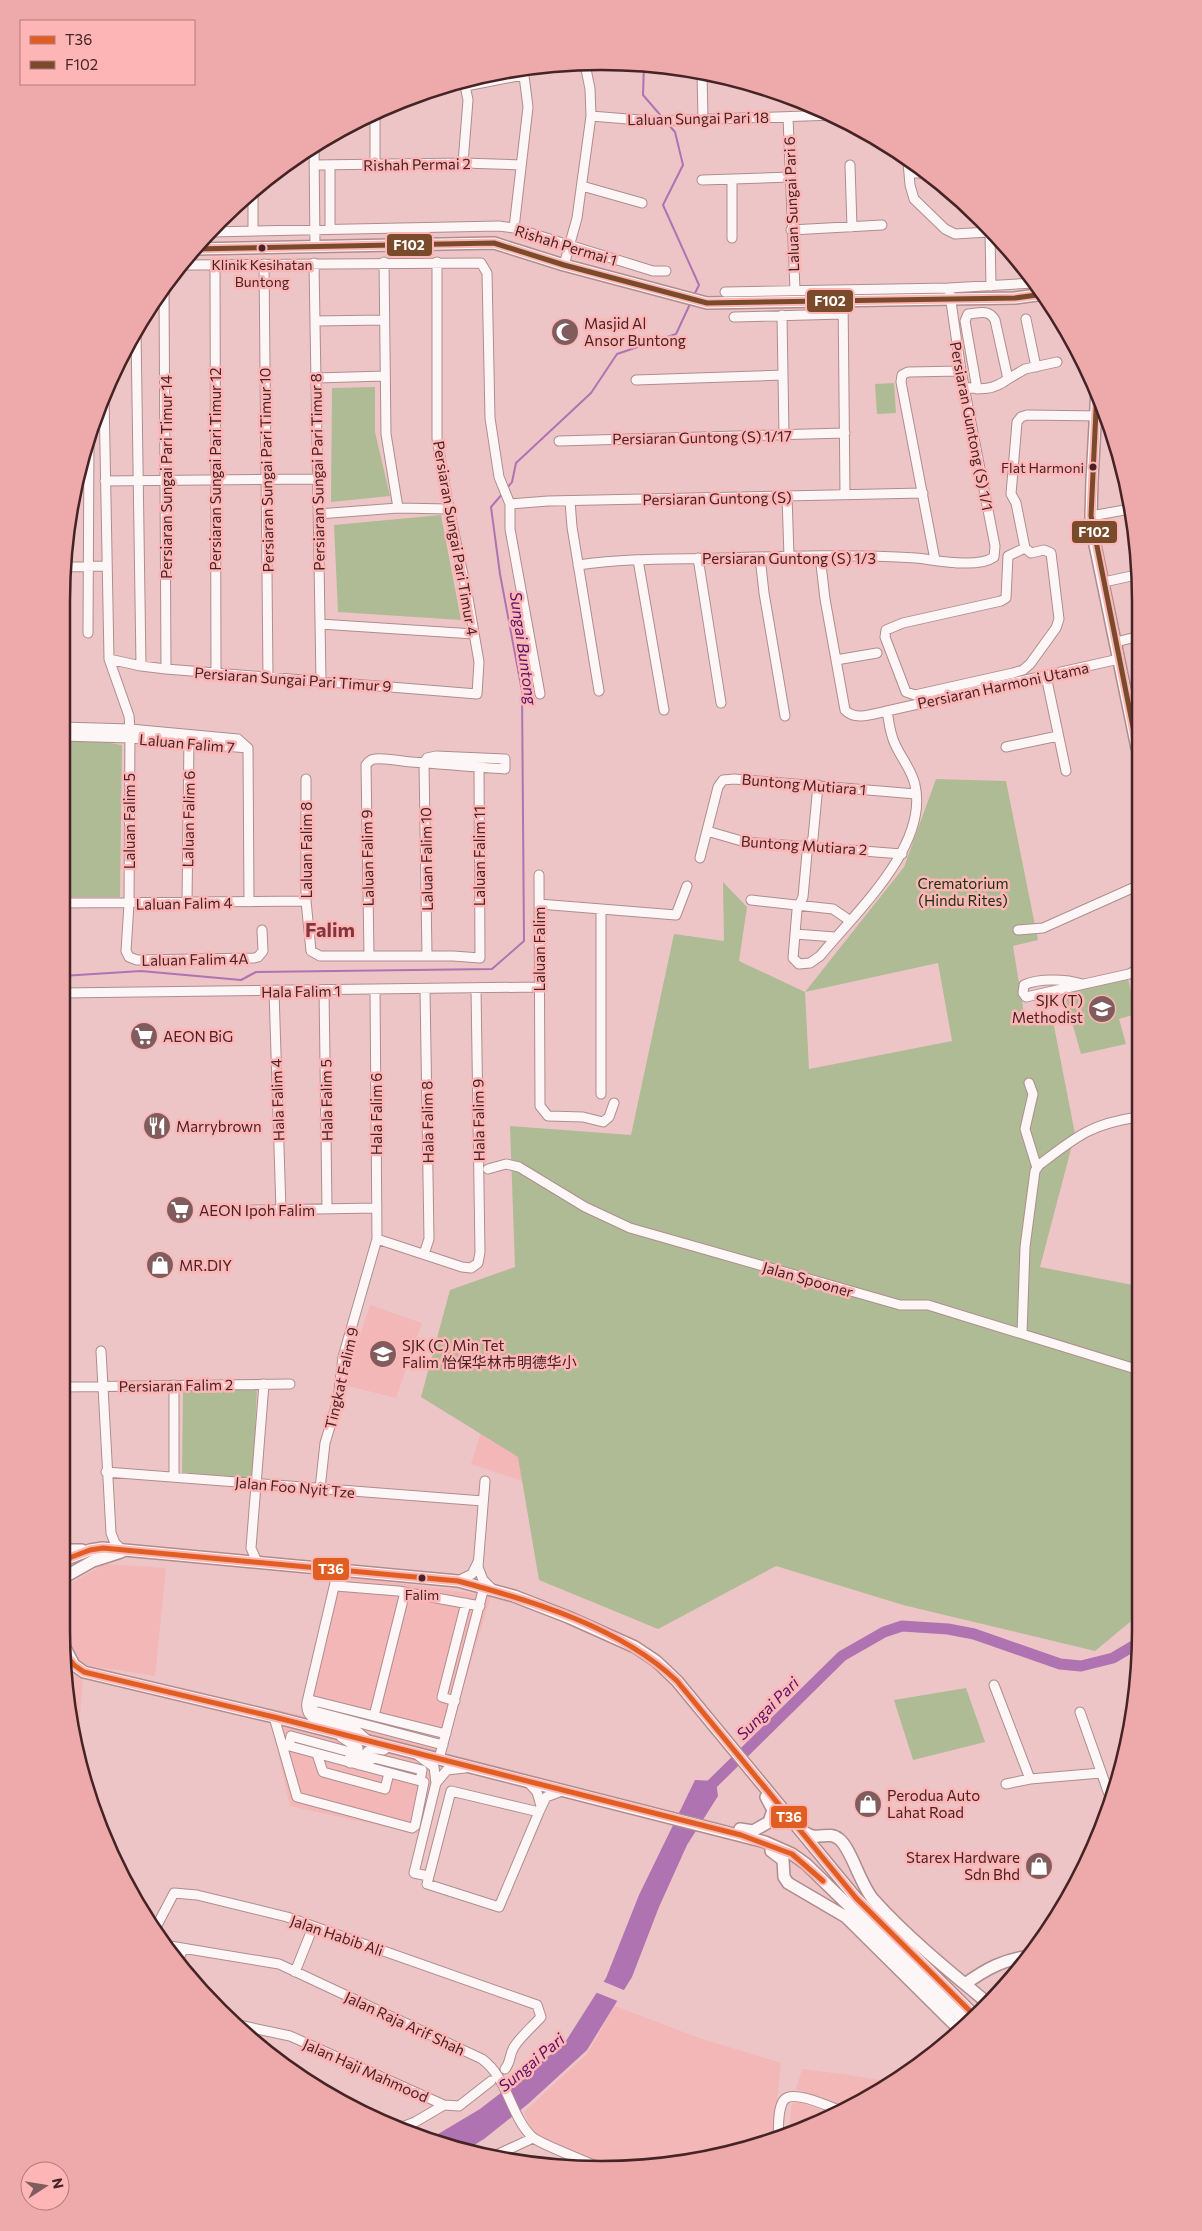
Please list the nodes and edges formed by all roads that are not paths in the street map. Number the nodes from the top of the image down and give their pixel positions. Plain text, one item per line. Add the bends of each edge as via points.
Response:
1 (586, 70) edge
2 (524, 76) edge
3 (702, 80) edge
4 (466, 88) edge
5 (591, 116) junction
6 (816, 116) edge
7 (788, 117) junction
8 (703, 119) junction
9 (375, 121) edge
10 (314, 154) edge
11 (463, 162) junction
12 (314, 165) junction
13 (330, 165) junction
14 (375, 165) junction
15 (521, 165) junction
16 (850, 165) dead end
17 (909, 168) edge
18 (909, 172) junction
19 (914, 172) edge
20 (790, 177) junction
21 (702, 180) dead end
22 (732, 180) junction
23 (582, 186) junction
24 (252, 201) edge
25 (642, 203) dead end
26 (882, 226) dead end
27 (852, 227) junction
28 (514, 228) junction
29 (330, 229) junction
30 (315, 230) junction
31 (791, 230) junction
32 (253, 231) junction
33 (220, 232) edge
34 (982, 232) edge
35 (732, 238) dead end
36 (990, 241) edge
37 (315, 247) junction
38 (570, 247) junction
39 (204, 249) edge
40 (384, 262) junction
41 (437, 262) junction
42 (314, 263) junction
43 (264, 264) junction
44 (191, 265) edge
45 (215, 265) junction
46 (564, 265) junction
47 (666, 272) dead end
48 (1026, 284) edge
49 (990, 286) junction
50 (843, 289) junction
51 (795, 290) junction
52 (725, 292) dead end
53 (949, 294) junction
54 (1035, 295) edge
55 (1015, 298) junction
56 (164, 299) edge
57 (1038, 299) edge
58 (842, 302) junction
59 (843, 314) junction
60 (782, 315) junction
61 (734, 317) dead end
62 (1026, 319) dead end
63 (315, 320) junction
64 (384, 320) junction
65 (136, 345) edge
66 (1057, 362) dead end
67 (1036, 367) junction
68 (961, 371) junction
69 (783, 375) junction
70 (385, 376) junction
71 (316, 378) junction
72 (1008, 379) junction
73 (636, 380) dead end
74 (964, 387) junction
75 (977, 389) junction
76 (104, 413) edge
77 (1098, 416) joint
78 (845, 433) junction
79 (784, 436) junction
80 (560, 441) dead end
81 (88, 463) edge
82 (266, 479) junction
83 (318, 479) junction
84 (167, 480) junction
85 (216, 480) junction
86 (105, 481) junction
87 (137, 481) junction
88 (923, 493) junction
89 (846, 494) junction
90 (787, 496) junction
91 (570, 501) junction
92 (510, 504) junction
93 (398, 508) junction
94 (449, 509) junction
95 (1124, 510) edge
96 (318, 514) junction
97 (1094, 516) junction
98 (1025, 548) junction
99 (996, 553) joint
100 (789, 556) junction
101 (820, 556) junction
102 (760, 557) junction
103 (698, 558) junction
104 (638, 560) junction
105 (935, 560) junction
106 (578, 565) junction
107 (90, 566) junction
108 (108, 566) junction
109 (71, 567) edge
110 (1131, 575) edge
111 (1104, 582) junction
112 (320, 624) junction
113 (88, 633) dead end
114 (474, 634) junction
115 (1132, 638) edge
116 (1116, 642) junction
117 (877, 654) dead end
118 (109, 659) junction
119 (1119, 659) junction
120 (836, 660) junction
121 (141, 666) junction
122 (166, 669) junction
123 (216, 673) junction
124 (1046, 676) junction
125 (268, 677) junction
126 (321, 680) junction
127 (599, 691) dead end
128 (477, 694) joint
129 (540, 694) dead end
130 (721, 703) dead end
131 (1132, 705) edge
132 (664, 710) dead end
133 (887, 711) junction
134 (786, 716) dead end
135 (70, 728) edge
136 (130, 734) junction
137 (70, 736) edge
138 (1058, 736) junction
139 (189, 739) junction
140 (1006, 747) dead end
141 (424, 763) junction
142 (479, 767) junction
143 (1066, 771) dead end
144 (306, 779) dead end
145 (818, 786) junction
146 (916, 794) junction
147 (707, 831) junction
148 (810, 847) junction
149 (902, 854) junction
150 (700, 858) dead end
151 (539, 875) dead end
152 (687, 886) dead end
153 (1132, 892) edge
154 (751, 900) dead end
155 (306, 901) junction
156 (249, 902) junction
157 (187, 903) junction
158 (70, 904) edge
159 (129, 904) junction
160 (539, 904) junction
161 (800, 904) junction
162 (601, 909) junction
163 (849, 920) junction
164 (262, 930) dead end
165 (1018, 930) dead end
166 (795, 934) junction
167 (835, 937) junction
168 (369, 956) junction
169 (427, 956) junction
170 (1132, 972) edge
171 (1082, 984) junction
172 (539, 987) junction
173 (476, 988) junction
174 (425, 989) junction
175 (324, 990) junction
176 (375, 990) junction
177 (274, 991) junction
178 (70, 993) edge
179 (1029, 1083) dead end
180 (601, 1094) dead end
181 (614, 1103) dead end
182 (1132, 1118) edge
183 (1037, 1168) junction
184 (488, 1169) dead end
185 (377, 1208) junction
186 (327, 1209) junction
187 (252, 1210) dead end
188 (281, 1210) junction
189 (377, 1239) junction
190 (424, 1254) junction
191 (1022, 1334) junction
192 (101, 1351) dead end
193 (1132, 1368) edge
194 (264, 1384) junction
195 (290, 1384) dead end
196 (174, 1386) junction
197 (70, 1387) edge
198 (102, 1387) junction
199 (106, 1472) junction
200 (174, 1476) junction
201 (485, 1481) dead end
202 (256, 1484) junction
203 (320, 1489) junction
204 (483, 1501) junction
205 (111, 1533) junction
206 (251, 1548) junction
207 (94, 1549) junction
208 (126, 1549) junction
209 (70, 1550) edge
210 (70, 1558) edge
211 (240, 1560) junction
212 (478, 1561) junction
213 (257, 1562) junction
214 (338, 1570) junction
215 (70, 1574) edge
216 (458, 1581) junction
217 (336, 1586) junction
218 (488, 1588) junction
219 (405, 1592) junction
220 (466, 1603) junction
221 (480, 1606) junction
222 (71, 1659) edge
223 (994, 1685) dead end
224 (311, 1700) junction
225 (455, 1701) junction
226 (1080, 1712) dead end
227 (374, 1716) junction
228 (274, 1717) junction
229 (338, 1733) junction
230 (446, 1734) junction
231 (368, 1741) junction
232 (285, 1745) junction
233 (443, 1745) junction
234 (391, 1747) junction
235 (412, 1752) junction
236 (317, 1754) junction
237 (738, 1756) junction
238 (439, 1759) junction
239 (359, 1765) junction
240 (475, 1768) junction
241 (1101, 1772) junction
242 (389, 1773) junction
243 (1030, 1779) junction
244 (420, 1781) junction
245 (528, 1782) junction
246 (436, 1783) junction
247 (1006, 1784) dead end
248 (1107, 1790) edge
249 (565, 1791) junction
250 (540, 1809) junction
251 (704, 1826) junction
252 (798, 1829) junction
253 (741, 1834) junction
254 (838, 1838) junction
255 (820, 1855) junction
256 (811, 1869) junction
257 (428, 1876) junction
258 (803, 1892) junction
259 (852, 1902) junction
260 (158, 1923) edge
261 (313, 1927) junction
262 (176, 1948) edge
263 (183, 1949) junction
264 (181, 1954) edge
265 (1018, 1958) edge
266 (295, 1972) junction
267 (965, 1984) junction
268 (982, 1998) edge
269 (970, 2011) edge
270 (963, 2017) edge
271 (955, 2025) edge
272 (249, 2027) edge
273 (505, 2069) dead end
274 (491, 2081) dead end
275 (444, 2105) junction
276 (832, 2108) edge
277 (408, 2125) edge
278 (779, 2131) edge
279 (533, 2138) junction
280 (502, 2152) edge
281 (584, 2161) edge

1 - 5 street
2 - 15 street via 528,107
3 - 8 street
4 - 11 street via 468,100
5 - 8 street, Laluan Sungai Pari 18 via 652,121
5 - 23 street
6 - 7 street, Laluan Sungai Pari 18
7 - 8 street, Laluan Sungai Pari 18
7 - 20 street, Laluan Sungai Pari 6
9 - 14 street
10 - 12 street
11 - 14 street, Rishah Permai 2
11 - 15 street, Rishah Permai 2
12 - 13 street, Rishah Permai 2
12 - 30 street
13 - 14 street, Rishah Permai 2
13 - 29 street
15 - 28 street
16 - 27 street
17 - 18 street
18 - 19 street
18 - 34 street via 914,199 945,229 955,234
20 - 22 street
20 - 31 street, Laluan Sungai Pari 6
21 - 22 street
22 - 35 street
23 - 25 street
23 - 38 street
24 - 32 street
26 - 27 street
27 - 31 street
28 - 29 street, Rishah Permai 1
28 - 38 street, Rishah Permai 1
29 - 30 street, Rishah Permai 1
30 - 32 street, Rishah Permai 1
30 - 37 street
31 - 51 street, Laluan Sungai Pari 6
32 - 33 street, Rishah Permai 1
36 - 49 street
37 - 39 main road
37 - 46 main road via 494,243
38 - 46 street
38 - 47 street, Rishah Permai 1
40 - 41 street
40 - 42 street
40 - 64 street
41 - 92 street via 475,261 485,267 487,273 490,418 499,477
41 - 94 street, Persiaran Sungai Pari Timur 4 via 437,438
42 - 43 street
42 - 63 street, Persiaran Sungai Pari Timur 8
43 - 45 street
43 - 82 street, Persiaran Sungai Pari Timur 10
44 - 45 street
45 - 85 street, Persiaran Sungai Pari Timur 12
46 - 58 main road via 707,303
48 - 49 street, Laluan Sungai Pari 6
49 - 53 street, Laluan Sungai Pari 6
50 - 51 street, Laluan Sungai Pari 6
50 - 53 street, Laluan Sungai Pari 6
50 - 58 street
51 - 52 street, Laluan Sungai Pari 6
53 - 55 main road
53 - 58 main road
53 - 68 street, Persiaran Guntong (S) 1/1
54 - 55 main road
55 - 57 main road
56 - 84 street, Persiaran Sungai Pari Timur 14
58 - 59 street
59 - 60 street
59 - 78 street
60 - 61 street
60 - 69 street
62 - 67 street
63 - 64 street
63 - 71 street, Persiaran Sungai Pari Timur 8
64 - 70 street
65 - 87 street
66 - 67 street
67 - 72 street
68 - 74 street, Persiaran Guntong (S) 1/1
68 - 88 street via 908,372 902,375
69 - 73 street
69 - 79 street
70 - 71 street
70 - 93 street via 386,434
71 - 83 street, Persiaran Sungai Pari Timur 8
72 - 75 street via 995,388
72 - 75 street via 992,314 968,314 965,321
74 - 75 street
74 - 99 street, Persiaran Guntong (S) 1/1
76 - 86 street, Laluan Falim 5
77 - 97 main road
77 - 98 street via 1027,415 1017,422 1011,494 1016,503
78 - 79 street, Persiaran Guntong (S) 1/17
78 - 89 street
79 - 80 street, Persiaran Guntong (S) 1/17
81 - 107 street
82 - 83 street
82 - 85 street
82 - 125 street, Persiaran Sungai Pari Timur 10
83 - 96 street, Persiaran Sungai Pari Timur 8
84 - 85 street
84 - 87 street
84 - 122 street, Persiaran Sungai Pari Timur 14
85 - 123 street, Persiaran Sungai Pari Timur 12
86 - 87 street
86 - 108 street, Laluan Falim 5
87 - 121 street
88 - 89 street, Persiaran Guntong (S)
88 - 105 street
89 - 90 street, Persiaran Guntong (S)
90 - 91 street, Persiaran Guntong (S)
90 - 100 street
91 - 92 street, Persiaran Guntong (S)
91 - 106 street
92 - 129 street via 510,529
93 - 94 street
93 - 96 street
94 - 114 street, Persiaran Sungai Pari Timur 4
95 - 97 street
96 - 112 street, Persiaran Sungai Pari Timur 8
97 - 111 main road
98 - 98 street via 1008,556 1008,592 1001,601 903,622 886,630 884,637 906,692 915,695 1012,673 1030,664 1056,628 1059,611 1051,553 1044,550 1031,553
99 - 105 street, Persiaran Guntong (S) 1/3 via 989,561 983,562
100 - 101 street, Persiaran Guntong (S) 1/3
100 - 102 street, Persiaran Guntong (S) 1/3
101 - 105 street, Persiaran Guntong (S) 1/3
101 - 120 street via 824,599
102 - 103 street, Persiaran Guntong (S) 1/3
102 - 134 street
103 - 104 street, Persiaran Guntong (S) 1/3
103 - 130 street
104 - 106 street, Persiaran Guntong (S) 1/3
104 - 132 street
106 - 127 street
107 - 108 street
107 - 109 street
107 - 113 street
108 - 118 street, Laluan Falim 5
110 - 111 street
111 - 116 main road
112 - 114 street
112 - 126 street, Persiaran Sungai Pari Timur 8
114 - 128 street, Persiaran Sungai Pari Timur 4 via 479,662
115 - 116 street
116 - 119 main road
117 - 120 street
118 - 121 street, Persiaran Sungai Pari Timur 9
118 - 136 street, Laluan Falim 5 via 129,716
119 - 124 street, Persiaran Harmoni Utama
119 - 131 main road
120 - 133 street, Persiaran Harmoni Utama via 845,710 849,715 856,717
121 - 122 street, Persiaran Sungai Pari Timur 9
122 - 123 street, Persiaran Sungai Pari Timur 9
123 - 125 street, Persiaran Sungai Pari Timur 9
124 - 133 street, Persiaran Harmoni Utama
124 - 138 street
125 - 126 street, Persiaran Sungai Pari Timur 9
126 - 128 street, Persiaran Sungai Pari Timur 9
133 - 146 street via 894,742 910,772
135 - 136 street
136 - 137 street, Laluan Falim 7
136 - 139 street, Laluan Falim 7
136 - 159 street, Laluan Falim 5
138 - 140 street
138 - 143 street
139 - 156 street, Laluan Falim 7 via 248,748
139 - 157 street, Laluan Falim 6
141 - 142 street
141 - 142 street via 427,758 436,756 505,759 505,769
141 - 168 street, Laluan Falim 9 via 374,759 369,761 365,770
141 - 169 street, Laluan Falim 10
142 - 169 street, Laluan Falim 11 via 480,958
144 - 155 street, Laluan Falim 8
145 - 146 street, Buntong Mutiara 1
145 - 147 street, Buntong Mutiara 1 via 728,779 718,787
145 - 148 street
146 - 149 street via 916,811
147 - 148 street, Buntong Mutiara 2 via 745,842
147 - 150 street, Buntong Mutiara 1
148 - 149 street, Buntong Mutiara 2
148 - 161 street
149 - 163 street via 893,870
151 - 160 street, Laluan Falim
152 - 162 street via 676,915
153 - 165 street via 1043,928
154 - 161 street
155 - 156 street, Laluan Falim 4
155 - 168 street, Laluan Falim 8 via 311,951 320,956
156 - 157 street, Laluan Falim 4
157 - 159 street, Laluan Falim 4
158 - 159 street, Laluan Falim 4
159 - 164 street, Laluan Falim 4A via 126,951 132,960 254,958 263,951
160 - 162 street
160 - 172 street, Laluan Falim
161 - 163 street via 833,909
161 - 166 street
162 - 180 street
163 - 167 street
166 - 167 street
166 - 167 street via 793,958 799,964 815,960
168 - 169 street
170 - 171 street
171 - 171 street via 1024,997 1022,989 1027,984 1072,981
172 - 173 street, Hala Falim 1
172 - 181 street, Laluan Falim via 540,1106 545,1114 603,1122 609,1117
173 - 174 street, Hala Falim 1
173 - 190 street, Hala Falim 9 via 478,1263 471,1268 462,1267
174 - 176 street, Hala Falim 1
174 - 190 street, Hala Falim 8 via 429,1239
175 - 176 street, Hala Falim 1
175 - 177 street, Hala Falim 1
175 - 186 street, Hala Falim 5
176 - 185 street, Hala Falim 6
177 - 178 street, Hala Falim 1
177 - 188 street, Hala Falim 4
179 - 183 street via 1033,1094 1025,1129
182 - 183 street via 1090,1129
183 - 191 street via 1025,1247
184 - 191 street, Jalan Spooner via 506,1164 519,1167 586,1208 630,1228 900,1305 928,1305
185 - 186 street
185 - 189 street, Hala Falim 6
186 - 188 street
187 - 188 street
189 - 190 street
189 - 203 street, Tingkat Falim 9 via 343,1357
191 - 193 street, Jalan Spooner
192 - 198 street
194 - 195 street, Persiaran Falim 2
194 - 196 street, Persiaran Falim 2
194 - 202 street
196 - 198 street, Persiaran Falim 2
196 - 200 street
197 - 198 street, Persiaran Falim 2
198 - 199 street
199 - 200 street, Jalan Foo Nyit Tze
199 - 205 street
200 - 202 street, Jalan Foo Nyit Tze
201 - 204 street
202 - 203 street, Jalan Foo Nyit Tze
202 - 206 street
203 - 204 street, Jalan Foo Nyit Tze
204 - 212 street
205 - 207 street
205 - 208 street via 115,1543
206 - 211 street
206 - 213 street
207 - 208 main road
207 - 209 main road
207 - 210 main road
208 - 211 main road
208 - 215 main road via 99,1558
211 - 213 main road
212 - 216 street via 472,1574
212 - 218 street
213 - 214 main road
214 - 216 main road
214 - 217 street
216 - 218 main road
217 - 219 street
217 - 224 street
218 - 221 street
218 - 237 main road via 568,1617 635,1647 677,1681
219 - 220 street
219 - 227 street
220 - 221 street
220 - 225 street via 442,1697
221 - 225 street
222 - 228 main road via 84,1672
223 - 243 street
224 - 227 street
224 - 231 street via 307,1712 312,1719 355,1730
224 - 233 street via 314,1711
225 - 230 street
226 - 241 street
227 - 230 street
228 - 229 main road
228 - 232 street
229 - 231 main road
229 - 239 street via 343,1740 354,1743 358,1748
230 - 233 street
231 - 234 main road
232 - 236 street
232 - 239 street via 291,1736 350,1752
232 - 244 street via 295,1794 301,1799 412,1828 425,1784
233 - 238 street
234 - 235 main road
234 - 239 street via 368,1750
235 - 238 main road
235 - 246 street via 431,1763 436,1772
236 - 239 street
236 - 242 street via 322,1772 385,1789
237 - 251 main road via 771,1804 772,1816 763,1827 753,1831
237 - 252 main road
238 - 240 main road
239 - 242 street
239 - 244 street via 374,1758 422,1770
240 - 245 main road
240 - 246 street via 447,1770
241 - 243 street
241 - 248 street
242 - 244 street
243 - 247 street
245 - 249 main road
245 - 250 street via 537,1792
246 - 257 street via 414,1873
249 - 250 street via 548,1795
249 - 251 main road
250 - 257 street via 451,1791
250 - 257 street via 500,1907 429,1886
251 - 253 main road
252 - 254 main road via 815,1838 830,1835
252 - 255 main road
253 - 256 main road via 792,1854
253 - 258 main road via 780,1855 784,1860 786,1881
254 - 255 main road via 822,1842
254 - 267 main road via 872,1898
255 - 259 main road
256 - 258 main road via 798,1866 792,1871
256 - 259 main road
258 - 271 main road via 846,1917
259 - 269 main road
259 - 270 main road
260 - 261 street, Jalan Habib Ali via 170,1897 177,1892 287,1917
261 - 266 street
261 - 273 street, Jalan Habib Ali via 538,2005 541,2017 514,2047
262 - 263 street, Jalan Raja Arif Shah
263 - 264 street
263 - 266 street, Jalan Raja Arif Shah via 261,1960
265 - 267 main road via 988,1967
266 - 279 street, Jalan Raja Arif Shah via 491,2066
267 - 268 main road
272 - 275 street, Jalan Haji Mahmood via 290,2036
274 - 275 street, Jalan Haji Mahmood via 459,2106
275 - 277 street
276 - 278 street via 802,2097 788,2097 780,2109
279 - 280 street
279 - 281 street

